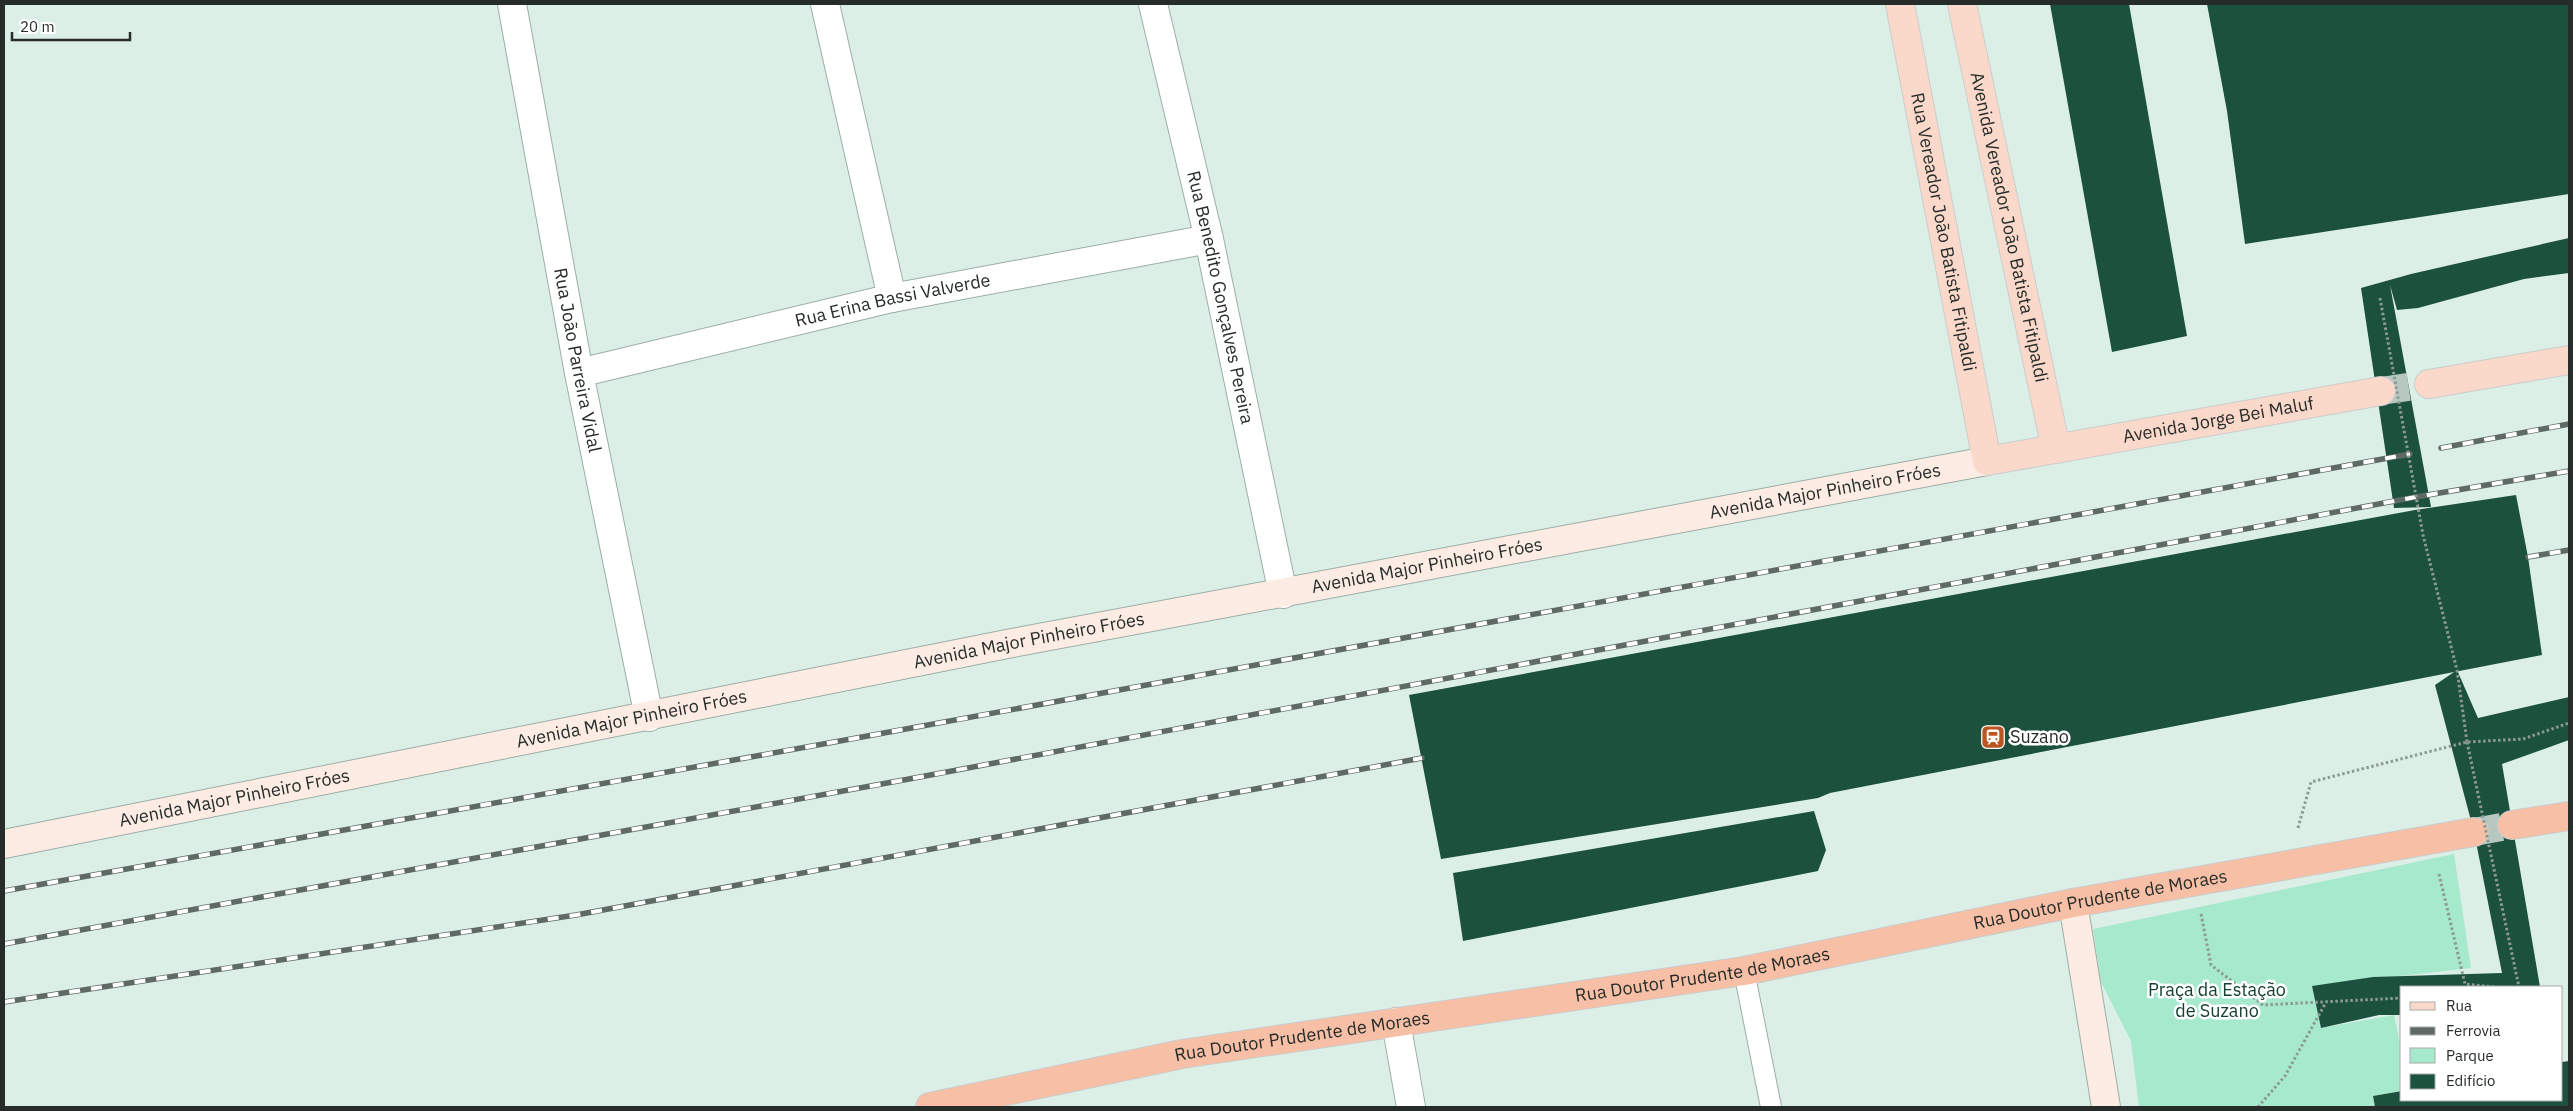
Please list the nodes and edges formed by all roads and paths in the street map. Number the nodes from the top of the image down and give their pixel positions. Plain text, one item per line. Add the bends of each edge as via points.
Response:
1 (512, 4) edge
2 (825, 4) edge
3 (1153, 4) edge
4 (1900, 4) edge
5 (1962, 4) edge
6 (1209, 239) junction
7 (892, 298) junction
8 (2380, 298) dead end
9 (2569, 360) edge
10 (579, 373) junction
11 (2429, 384) tunnel mouth
12 (2381, 391) tunnel mouth
13 (2056, 449) junction
14 (1987, 461) junction
15 (1283, 594) junction
16 (649, 717) junction
17 (2569, 723) edge
18 (2467, 742) junction
19 (2569, 816) edge
20 (2512, 825) tunnel mouth
21 (2474, 832) tunnel mouth
22 (2430, 840) junction
23 (4, 844) edge
24 (2287, 865) junction
25 (2194, 881) junction
26 (2072, 902) junction
27 (1744, 971) junction
28 (2485, 986) edge
29 (2519, 986) edge
30 (2400, 998) edge
31 (2326, 1003) junction
32 (1396, 1022) junction
33 (930, 1107) edge
34 (1412, 1107) edge
35 (1771, 1107) edge
36 (2106, 1107) edge
37 (2258, 1107) edge

1 - 10 street, Rua João Parreira Vidal
2 - 7 street
3 - 6 street, Rua Benedito Gonçalves Pereira
4 - 14 main road, Rua Vereador João Batista Fitipaldi
5 - 13 main road, Avenida Vereador João Batista Fitipaldi
6 - 7 street, Rua Erina Bassi Valverde
6 - 15 street, Rua Benedito Gonçalves Pereira
7 - 10 street, Rua Erina Bassi Valverde
8 - 18 path, bridge via 2423,536 2457,670
9 - 11 main road
10 - 16 street, Rua João Parreira Vidal
12 - 13 main road, Avenida Jorge Bei Maluf
13 - 14 main road, Avenida Major Pinheiro Fróes
14 - 15 street, Avenida Major Pinheiro Fróes
15 - 16 street, Avenida Major Pinheiro Fróes via 1007,644
16 - 23 street, Avenida Major Pinheiro Fróes
17 - 18 path via 2523,739
18 - 24 path via 2311,782
18 - 29 path, bridge
19 - 20 highway
21 - 22 highway, Rua Doutor Prudente de Moraes
22 - 24 highway, Rua Doutor Prudente de Moraes
22 - 28 path via 2466,984
24 - 25 highway, Rua Doutor Prudente de Moraes
25 - 26 highway, Rua Doutor Prudente de Moraes
25 - 31 path via 2211,965 2263,1005
26 - 27 highway, Rua Doutor Prudente de Moraes
26 - 36 street
27 - 32 highway, Rua Doutor Prudente de Moraes
27 - 35 lane
30 - 31 path
31 - 37 path via 2285,1076
32 - 33 highway, Rua Doutor Prudente de Moraes via 1182,1054
32 - 34 street

